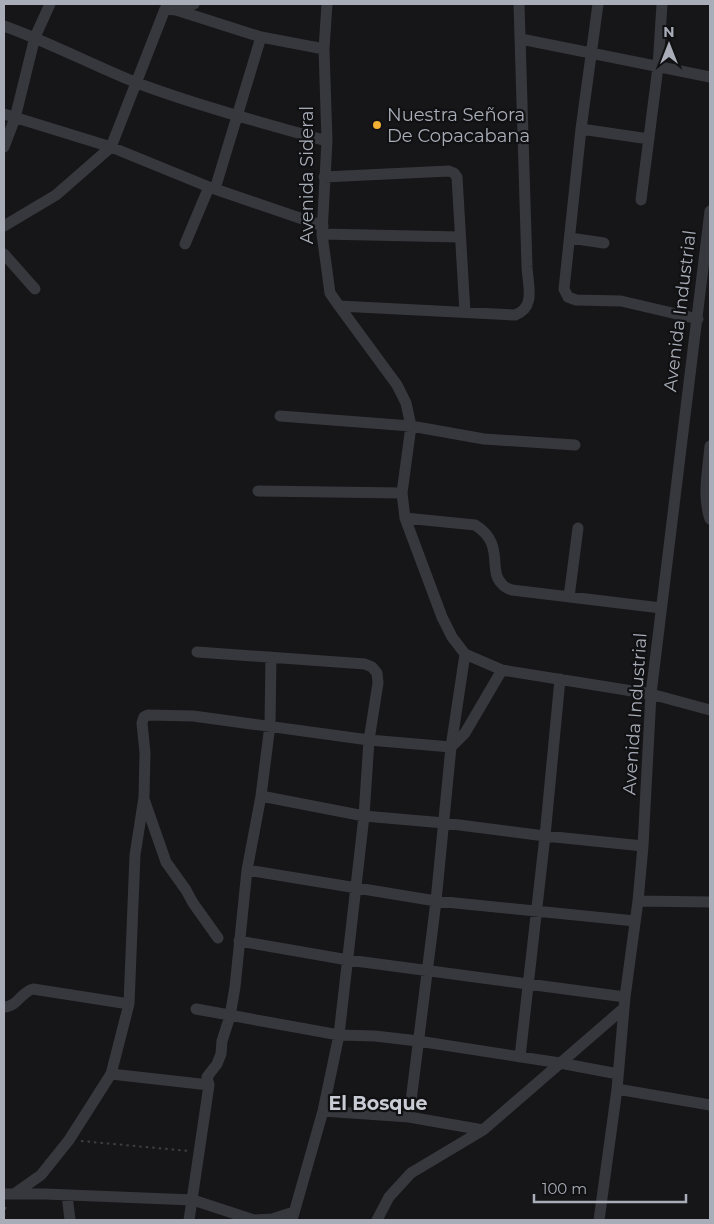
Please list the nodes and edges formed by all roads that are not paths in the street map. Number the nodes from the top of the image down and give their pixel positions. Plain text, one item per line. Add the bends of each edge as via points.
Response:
1 (50, 4) edge
2 (194, 4) edge
3 (327, 4) edge
4 (519, 4) edge
5 (598, 4) edge
6 (662, 4) edge
7 (176, 10) junction
8 (4, 26) edge
9 (35, 37) junction
10 (262, 37) junction
11 (521, 40) junction
12 (324, 49) junction
13 (592, 53) junction
14 (658, 66) junction
15 (710, 77) edge
16 (137, 83) junction
17 (4, 114) edge
18 (238, 116) junction
19 (15, 118) junction
20 (581, 129) junction
21 (649, 138) junction
22 (326, 141) junction
23 (4, 147) edge
24 (112, 147) junction
25 (324, 177) junction
26 (212, 188) junction
27 (641, 200) dead end
28 (710, 211) edge
29 (4, 226) edge
30 (322, 230) junction
31 (460, 237) junction
32 (570, 238) junction
33 (604, 243) dead end
34 (185, 244) dead end
35 (4, 254) edge
36 (35, 289) dead end
37 (339, 306) junction
38 (465, 312) junction
39 (698, 319) junction
40 (280, 416) dead end
41 (411, 426) junction
42 (575, 445) dead end
43 (710, 446) edge
44 (258, 491) dead end
45 (402, 493) junction
46 (708, 514) edge
47 (405, 518) junction
48 (578, 528) dead end
49 (569, 597) junction
50 (661, 608) junction
51 (197, 652) dead end
52 (465, 654) junction
53 (271, 657) junction
54 (502, 670) junction
55 (560, 679) junction
56 (651, 694) junction
57 (710, 710) edge
58 (270, 726) junction
59 (369, 740) junction
60 (451, 747) junction
61 (261, 796) junction
62 (144, 797) junction
63 (364, 816) junction
64 (444, 823) junction
65 (545, 836) junction
66 (643, 846) junction
67 (247, 870) junction
68 (356, 888) junction
69 (436, 901) junction
70 (638, 901) junction
71 (710, 902) edge
72 (536, 911) junction
73 (635, 921) junction
74 (218, 938) dead end
75 (240, 941) junction
76 (348, 960) junction
77 (428, 970) junction
78 (528, 983) junction
79 (624, 1002) junction
80 (129, 1004) junction
81 (4, 1007) edge
82 (196, 1009) dead end
83 (230, 1016) junction
84 (339, 1035) junction
85 (418, 1040) junction
86 (520, 1057) junction
87 (560, 1063) junction
88 (111, 1074) junction
89 (618, 1074) junction
90 (210, 1085) junction
91 (617, 1089) junction
92 (710, 1105) edge
93 (323, 1111) junction
94 (409, 1117) junction
95 (483, 1130) junction
96 (7, 1195) edge
97 (67, 1195) junction
98 (193, 1200) junction
99 (293, 1216) edge
100 (70, 1220) edge
101 (189, 1220) edge
102 (377, 1220) edge
103 (599, 1220) edge

1 - 9 street
2 - 7 street
3 - 12 street, Avenida Sideral
4 - 11 street
5 - 13 street
6 - 14 street
7 - 10 street
7 - 16 street via 165,9
8 - 9 street
9 - 16 street
9 - 19 street
10 - 12 street
10 - 18 street
11 - 13 street
11 - 38 street via 529,300 527,308 515,315
12 - 22 street, Avenida Sideral
13 - 14 street
13 - 20 street
14 - 15 street
14 - 21 street
16 - 18 street
16 - 24 street
17 - 19 street
18 - 22 street
18 - 26 street
19 - 23 street
19 - 24 street
20 - 21 street
20 - 32 street
21 - 27 street
22 - 25 street, Avenida Sideral
24 - 26 street
24 - 29 street via 56,196
25 - 30 street, Avenida Sideral
25 - 31 street via 449,170 457,177
26 - 30 street
26 - 34 street
28 - 39 street, Avenida Industrial
30 - 31 street
30 - 37 street, Avenida Sideral via 330,293
31 - 38 street
32 - 33 street
32 - 39 street via 564,278 568,297 621,301
35 - 36 street
37 - 38 street
37 - 41 street, Avenida Sideral via 397,385 406,403
39 - 50 street, Avenida Industrial
40 - 41 street
41 - 42 street via 484,439
41 - 45 street, Avenida Sideral
43 - 46 street via 706,492
44 - 45 street
45 - 47 street, Avenida Sideral
47 - 49 street via 475,525 484,530 492,542 497,575 502,584 512,590
47 - 52 street, Avenida Sideral via 442,617
48 - 49 street
49 - 50 street
50 - 56 street, Avenida Industrial
51 - 53 street
52 - 54 street
52 - 60 street
53 - 58 street
53 - 59 street via 372,667 378,683
54 - 55 street
54 - 60 street via 465,733
55 - 56 street
55 - 65 street
56 - 57 street
56 - 66 street, Avenida Industrial
58 - 59 street
58 - 61 street
58 - 62 street via 193,716 144,717
59 - 60 street
59 - 63 street
60 - 64 street
61 - 63 street
61 - 67 street
62 - 74 street via 166,862
62 - 80 street via 135,855
63 - 64 street
63 - 68 street
64 - 65 street
64 - 69 street
65 - 66 street
65 - 72 street
66 - 70 street, Avenida Industrial
67 - 68 street
67 - 75 street
68 - 69 street
68 - 76 street
69 - 72 street
69 - 77 street
70 - 71 street
70 - 73 street, Avenida Industrial
72 - 73 street
72 - 78 street
73 - 79 street, Avenida Industrial
75 - 76 street
75 - 83 street
76 - 77 street
76 - 84 street
77 - 78 street
77 - 85 street
78 - 79 street
78 - 86 street
79 - 87 street
79 - 89 street, Avenida Industrial
80 - 81 street via 33,989 9,1007
80 - 88 street
82 - 83 street
83 - 84 street
83 - 90 street via 217,1064 207,1077
84 - 85 street
84 - 93 street
85 - 86 street
85 - 94 street
86 - 87 street
87 - 89 street
87 - 95 street
88 - 90 street
88 - 96 street via 69,1140 41,1175
89 - 91 street, Avenida Industrial
90 - 98 street
91 - 92 street
91 - 103 street, Avenida Industrial
93 - 94 street
93 - 99 street
94 - 95 street
95 - 102 street via 411,1173 389,1197
96 - 97 street
97 - 98 street
97 - 100 street
98 - 99 street via 254,1220
98 - 101 street

